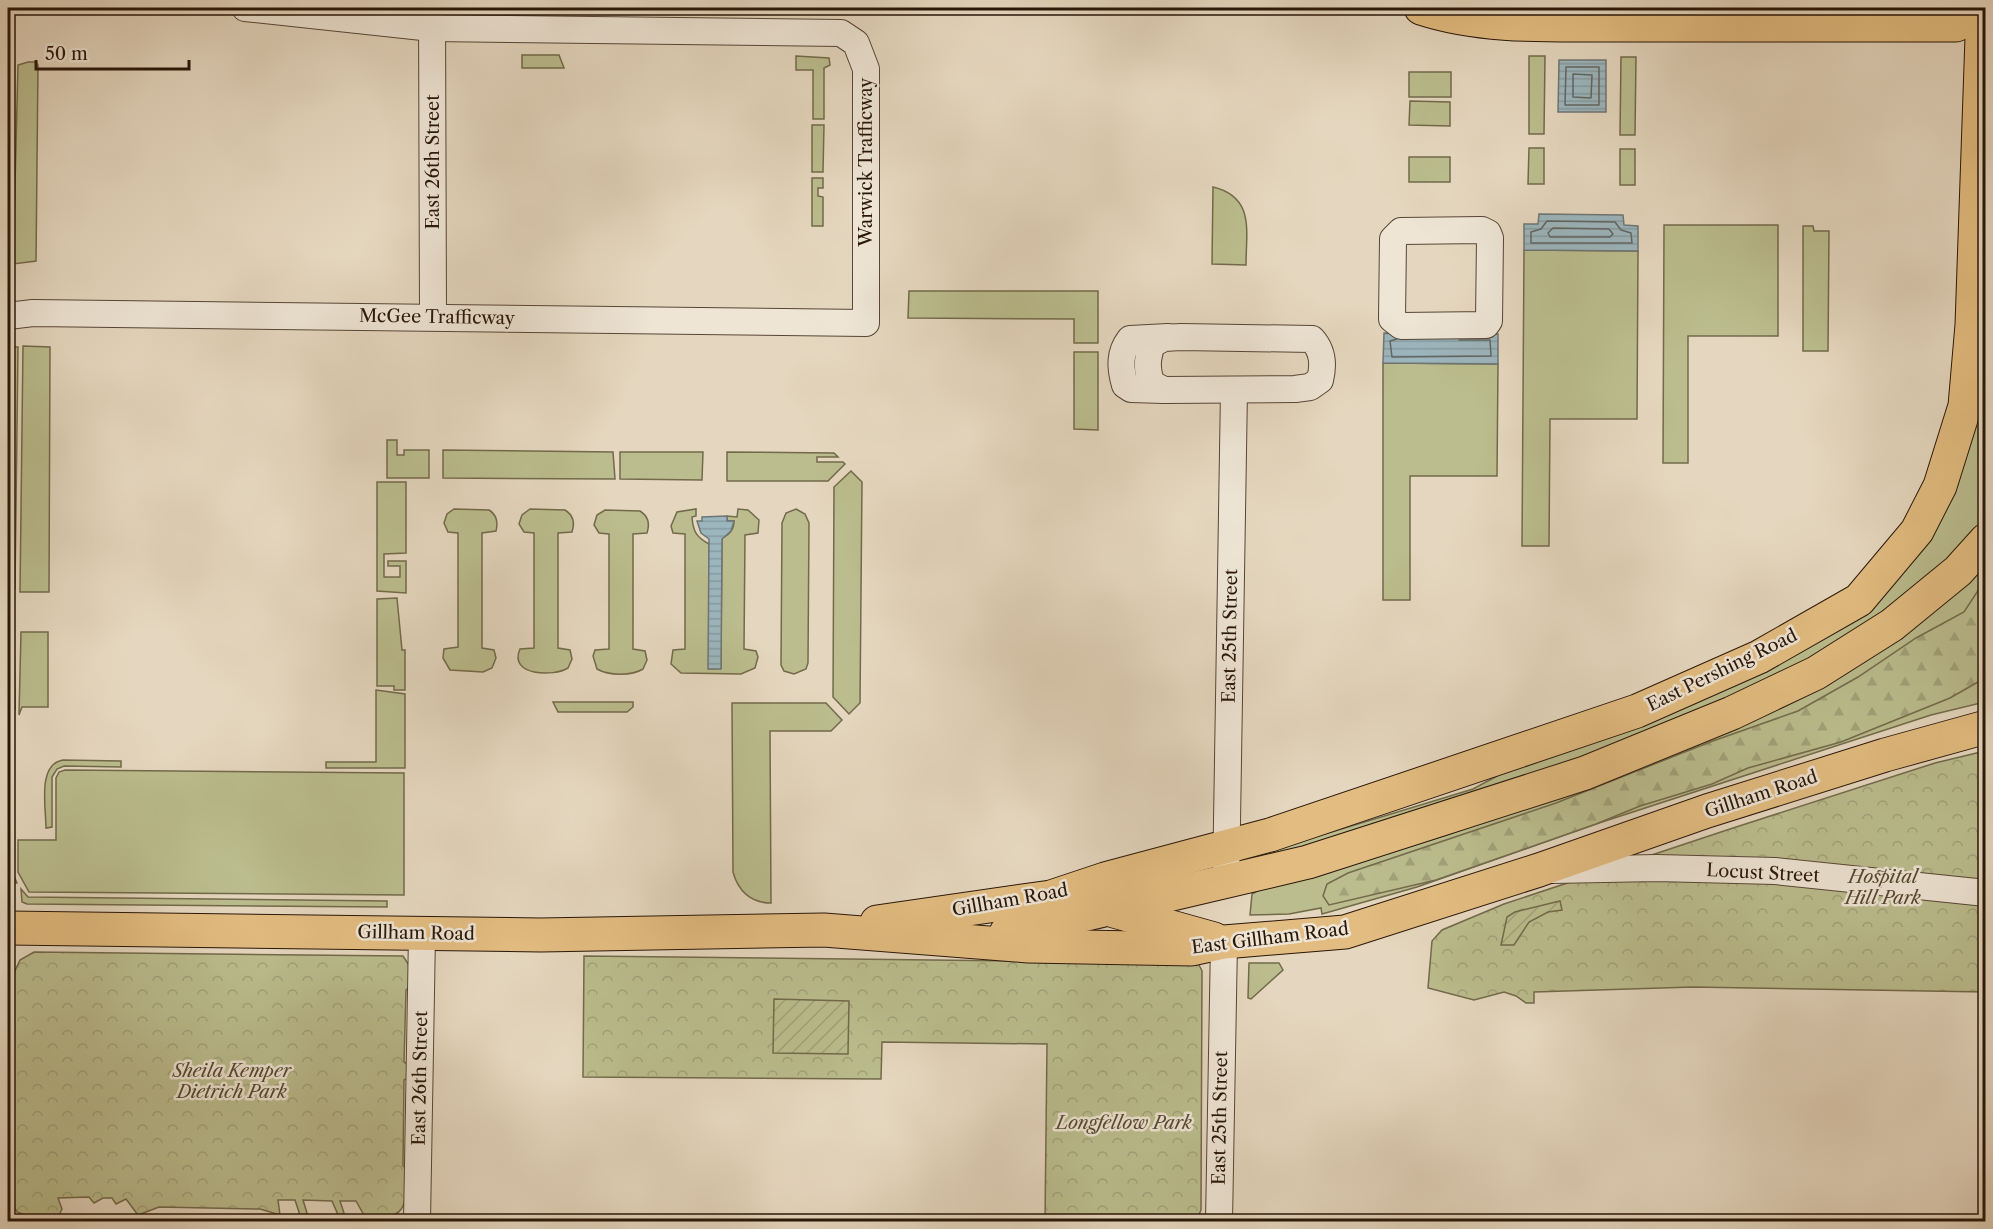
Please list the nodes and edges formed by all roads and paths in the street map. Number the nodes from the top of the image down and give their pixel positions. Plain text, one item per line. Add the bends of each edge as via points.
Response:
1 (245, 8) edge
2 (1421, 8) edge
3 (1983, 9) edge
4 (432, 18) edge
5 (1401, 231) joint
6 (8, 316) edge
7 (433, 316) junction
8 (866, 323) joint
9 (1979, 325) edge
10 (1234, 390) junction
11 (1986, 540) edge
12 (1986, 728) edge
13 (1228, 846) junction
14 (1539, 870) junction
15 (1226, 883) junction
16 (1986, 893) edge
17 (1051, 897) junction
18 (1106, 908) junction
19 (8, 928) edge
20 (824, 930) junction
21 (422, 934) junction
22 (924, 939) junction
23 (1224, 942) junction
24 (1028, 946) joint
25 (417, 1221) edge
26 (1219, 1221) edge

1 - 4 street, Warwick Trafficway
2 - 3 main road via 1473,20 1640,25 1956,25
3 - 9 main road, East Pershing Road
4 - 7 street, East 26th Street
4 - 8 street, Warwick Trafficway via 831,31 850,38 866,69
5 - 5 street via 1393,239 1395,324 1486,325 1488,233
6 - 7 street, McGee Trafficway
7 - 8 street, McGee Trafficway
9 - 13 main road, East Pershing Road via 1965,406 1940,486 1917,531 1859,600 1760,657 1637,711
10 - 10 street via 1310,387 1320,380 1319,347 1312,339 1301,337 1181,337 1164,338 1152,344 1147,358 1152,384 1164,390
10 - 13 street, East 25th Street
11 - 15 main road via 1958,571 1892,625 1816,674 1732,713 1585,773 1318,859
12 - 14 main road, Gillham Road via 1924,743 1707,811
13 - 15 street, East 25th Street
13 - 17 main road, Gillham Road
14 - 16 street, Locust Street via 1775,871
14 - 23 main road, East Gillham Road via 1345,932
15 - 18 main road, Gillham Road
17 - 18 main road
17 - 20 main road, Gillham Road
18 - 22 main road, Gillham Road via 1013,932
18 - 23 main road
19 - 21 main road, Gillham Road
20 - 21 main road, Gillham Road
20 - 22 main road, Gillham Road
21 - 25 street, East 26th Street
22 - 24 main road, Gillham Road
23 - 24 main road, East Gillham Road via 1192,949
23 - 26 street, East 25th Street

